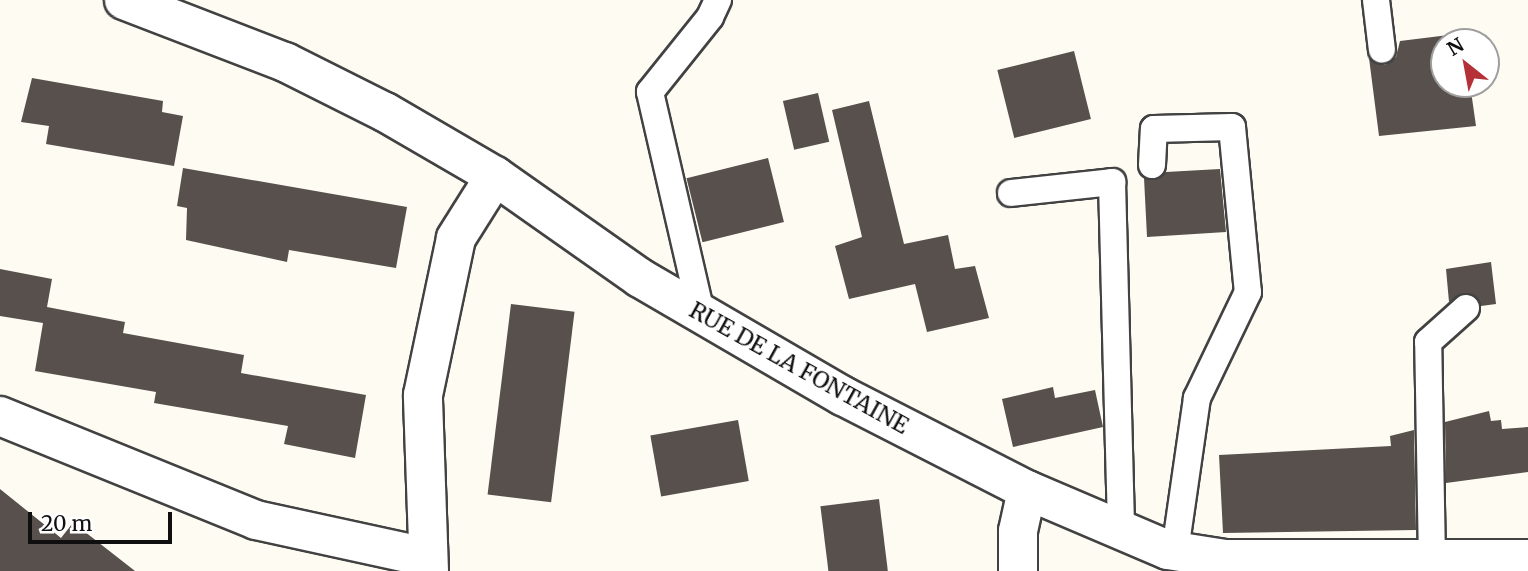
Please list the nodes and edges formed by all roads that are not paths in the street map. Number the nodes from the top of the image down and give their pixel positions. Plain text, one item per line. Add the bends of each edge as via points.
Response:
1 (124, 0) edge
2 (718, 0) edge
3 (1376, 0) edge
4 (1382, 50) dead end
5 (1152, 164) dead end
6 (495, 176) junction
7 (1011, 192) dead end
8 (1466, 308) dead end
9 (701, 313) junction
10 (0, 416) edge
11 (1027, 490) junction
12 (1121, 531) junction
13 (1175, 551) junction
14 (1528, 559) edge
15 (1432, 561) junction
16 (428, 564) edge
17 (1018, 571) edge

1 - 6 street, RUE DE LA FONTAINE via 285,62 385,112
2 - 9 lane via 710,17 650,92
3 - 4 lane
5 - 13 lane via 1154,129 1232,127 1248,292 1197,398
6 - 9 street, RUE DE LA FONTAINE via 640,278
6 - 16 street via 456,238 423,395
7 - 12 lane via 1112,181
8 - 15 lane via 1428,342
9 - 11 street, RUE DE LA FONTAINE via 843,396
10 - 16 street via 256,520
11 - 12 street, RUE DE LA FONTAINE
11 - 17 street via 1018,531
12 - 13 street, RUE DE LA FONTAINE
13 - 15 street, RUE DE LA FONTAINE via 1225,559
14 - 15 street, RUE DE LA FONTAINE

